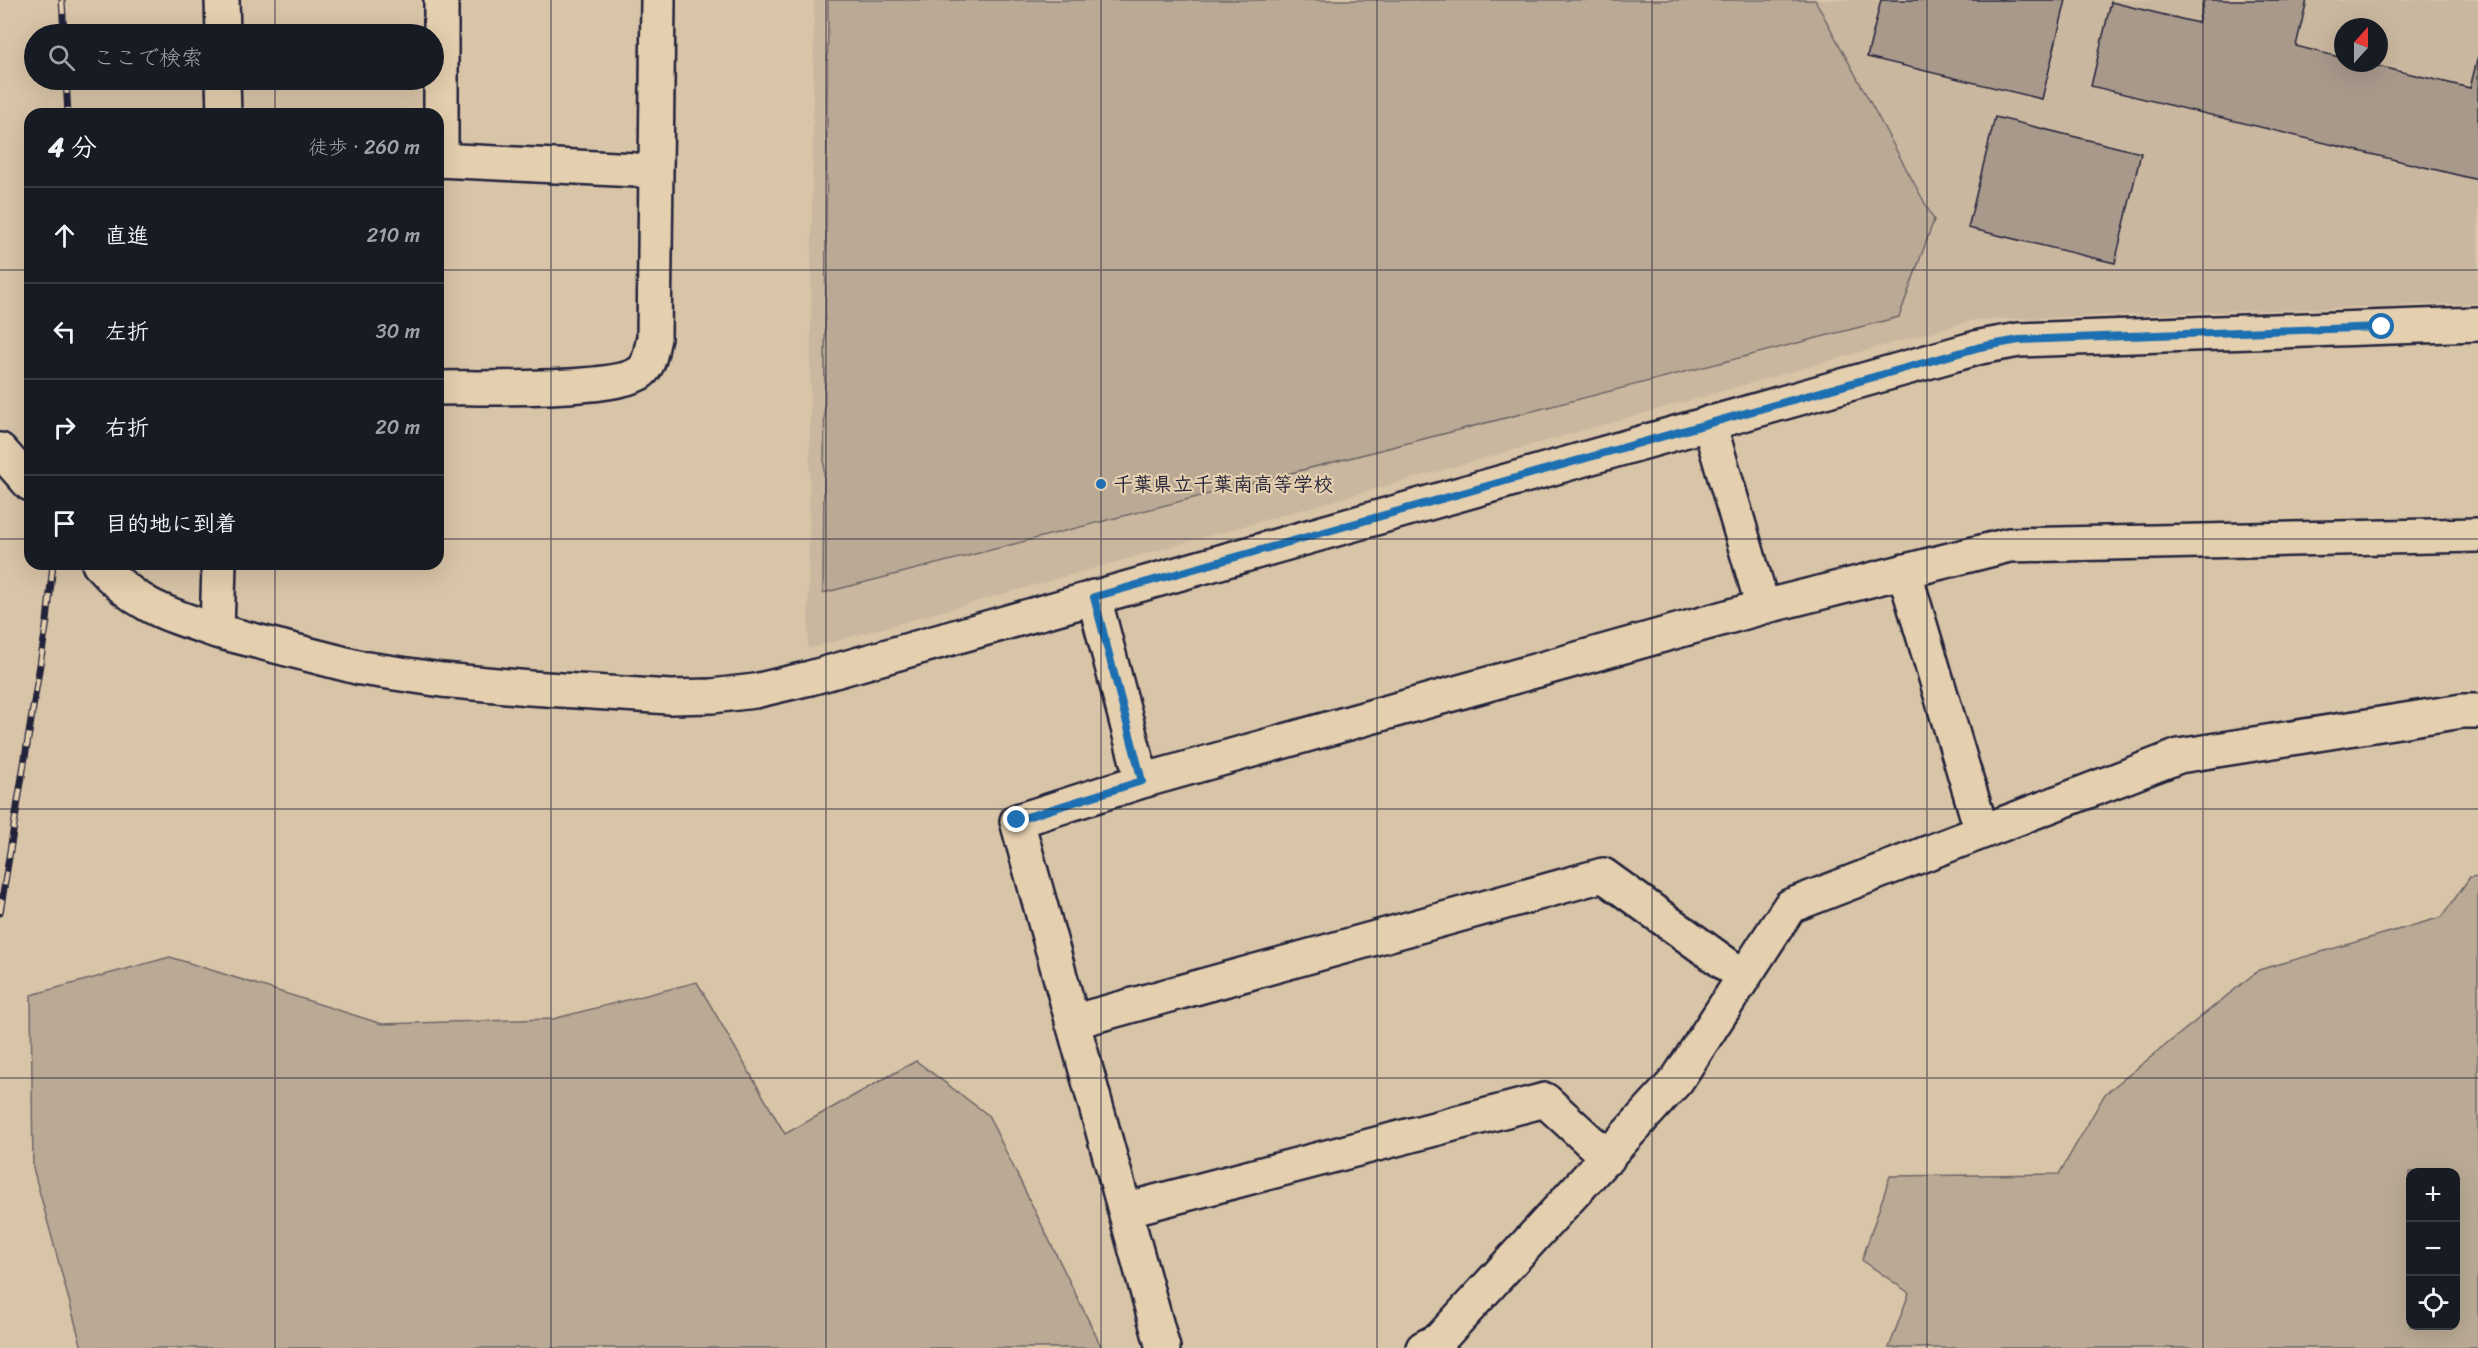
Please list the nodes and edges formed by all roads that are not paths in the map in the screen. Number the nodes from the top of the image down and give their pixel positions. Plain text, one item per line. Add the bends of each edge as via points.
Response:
1 (222, 0) edge
2 (441, 0) edge
3 (658, 0) edge
4 (223, 24) edge
5 (441, 24) edge
6 (223, 90) edge
7 (440, 90) edge
8 (224, 108) edge
9 (440, 108) edge
10 (444, 160) edge
11 (656, 171) junction
12 (2478, 324) edge
13 (444, 388) edge
14 (1709, 423) junction
15 (0, 450) edge
16 (24, 477) edge
17 (2478, 535) edge
18 (219, 570) edge
19 (1904, 571) junction
20 (107, 573) edge
21 (1094, 597) junction
22 (1763, 607) junction
23 (217, 631) junction
24 (2478, 711) edge
25 (1142, 781) junction
26 (1983, 832) junction
27 (1744, 977) junction
28 (1072, 1022) junction
29 (1608, 1158) junction
30 (1125, 1210) junction
31 (1163, 1348) edge
32 (1424, 1348) edge

1 - 4 street
2 - 5 street
3 - 11 street
6 - 8 street
7 - 9 street
10 - 11 street
11 - 13 street via 654,338 641,372 620,381 592,385
12 - 14 street via 2019,340 1980,347
14 - 21 street
14 - 22 street
15 - 16 street
17 - 19 street via 2009,545
18 - 23 street
19 - 22 street
19 - 26 street
20 - 23 street via 157,611
21 - 23 street via 810,678 712,696 670,697 441,680 361,668
21 - 25 street
22 - 25 street
24 - 26 street via 2179,756
25 - 28 street via 1017,820
26 - 27 street via 1790,906
27 - 28 street via 1603,875
27 - 29 street via 1677,1080
28 - 30 street
29 - 30 street via 1545,1100
29 - 32 street via 1440,1339
30 - 31 street

